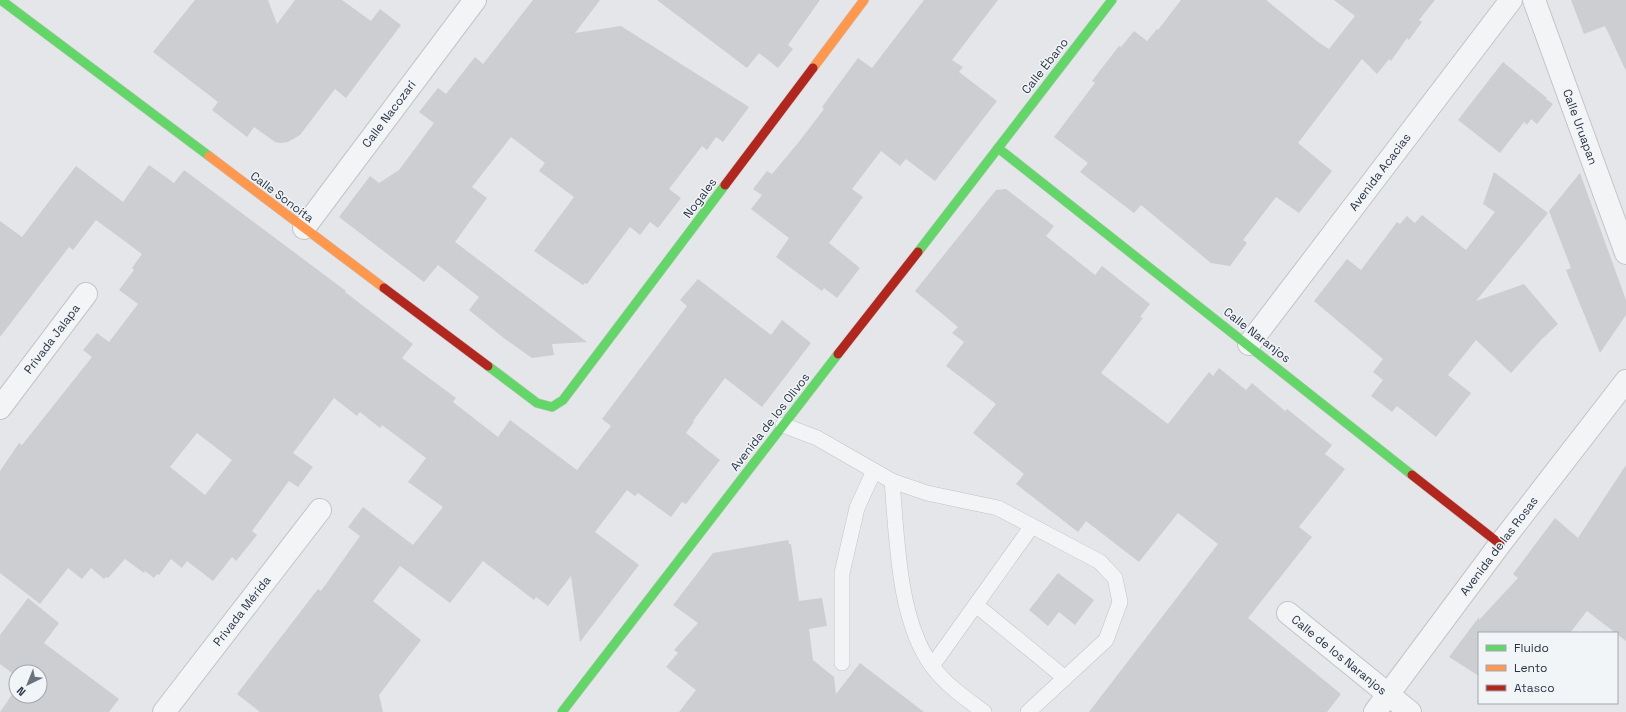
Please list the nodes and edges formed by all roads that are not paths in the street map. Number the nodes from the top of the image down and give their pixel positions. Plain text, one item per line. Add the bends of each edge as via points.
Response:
1 (1, 0) edge
2 (475, 0) edge
3 (864, 0) edge
4 (1112, 0) edge
5 (1511, 0) edge
6 (1534, 0) edge
7 (998, 148) junction
8 (304, 228) junction
9 (1626, 253) edge
10 (86, 294) dead end
11 (1249, 344) junction
12 (1626, 380) edge
13 (9, 387) edge
14 (552, 407) joint
15 (0, 408) edge
16 (783, 425) junction
17 (874, 471) junction
18 (892, 481) junction
19 (320, 510) dead end
20 (1032, 526) junction
21 (1500, 544) junction
22 (976, 605) junction
23 (1288, 613) dead end
24 (842, 663) dead end
25 (932, 666) junction
26 (1065, 678) junction
27 (1388, 695) junction
28 (164, 712) edge
29 (562, 712) edge
30 (984, 712) edge
31 (1028, 712) edge
32 (1374, 712) edge
33 (1410, 712) edge

1 - 8 street, Calle Sonoita
2 - 8 street, Calle Nacozari
3 - 14 street, Nogales via 563,400
4 - 7 street, Calle Ébano
5 - 11 street, Avenida Acacias
6 - 9 street, Calle Uruapan
7 - 11 street, Calle Naranjos
7 - 16 street, Avenida de los Olivos
8 - 14 street, Calle Sonoita via 537,403
10 - 13 street, Privada Jalapa
11 - 21 street, Calle Naranjos
12 - 21 street, Avenida de las Rosas
13 - 15 street, Privada Jalapa
16 - 17 lane via 817,438
16 - 29 street, Avenida de los Olivos
17 - 18 lane
17 - 24 lane via 857,508 842,573
18 - 20 lane via 927,493 998,508
18 - 25 lane via 902,590 919,645
19 - 28 street, Privada Mérida
20 - 22 lane
20 - 26 lane via 1100,562 1115,578 1120,602 1106,640
21 - 27 street, Avenida de las Rosas
22 - 25 lane
22 - 26 lane
23 - 27 street, Calle de los Naranjos
25 - 30 lane via 956,692
26 - 31 lane
27 - 32 street, Avenida de las Rosas
27 - 33 street, Calle de los Naranjos

